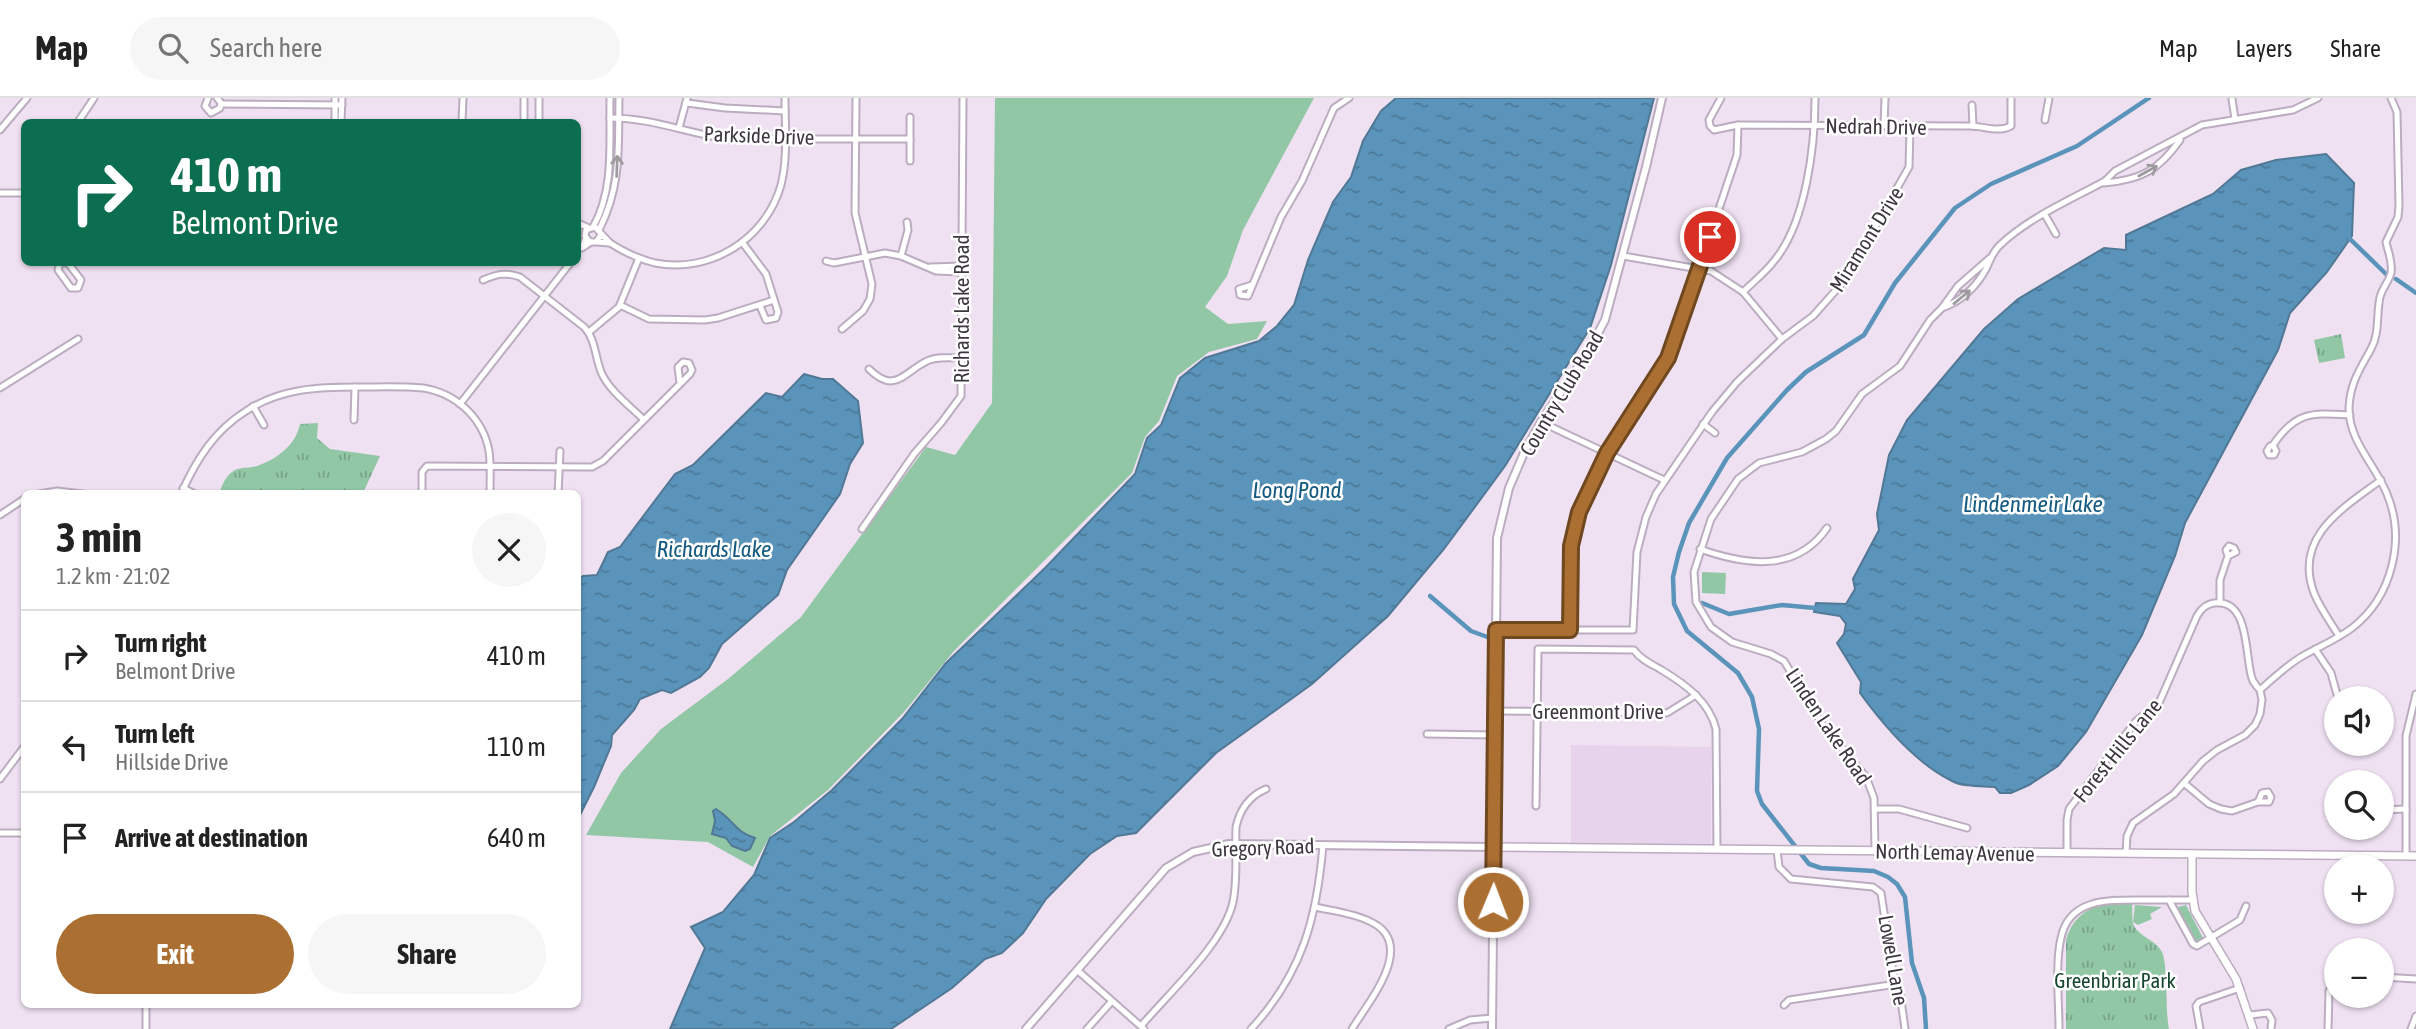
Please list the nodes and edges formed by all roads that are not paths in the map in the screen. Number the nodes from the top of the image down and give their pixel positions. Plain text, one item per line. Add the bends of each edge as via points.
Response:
1 (27, 98) edge
2 (94, 98) edge
3 (208, 98) edge
4 (342, 98) edge
5 (463, 98) edge
6 (524, 98) edge
7 (539, 98) edge
8 (610, 98) edge
9 (619, 98) edge
10 (785, 98) edge
11 (856, 98) edge
12 (963, 98) edge
13 (1349, 98) edge
14 (1662, 98) edge
15 (1721, 98) edge
16 (1815, 98) edge
17 (1885, 98) edge
18 (2011, 98) edge
19 (2049, 98) edge
20 (2318, 98) edge
21 (2391, 98) edge
22 (2398, 98) edge
23 (2232, 99) edge
24 (687, 100) edge
25 (219, 101) edge
26 (337, 103) edge
27 (1972, 105) dead end
28 (785, 111) junction
29 (2397, 111) junction
30 (910, 117) dead end
31 (610, 118) junction
32 (618, 118) junction
33 (80, 119) edge
34 (462, 119) edge
35 (524, 119) edge
36 (539, 119) edge
37 (2235, 119) junction
38 (2045, 120) dead end
39 (1738, 125) junction
40 (1815, 126) junction
41 (1884, 126) junction
42 (1973, 126) junction
43 (679, 128) junction
44 (1910, 128) junction
45 (0, 130) edge
46 (785, 138) junction
47 (856, 138) junction
48 (2182, 138) junction
49 (910, 139) junction
50 (910, 161) dead end
51 (2101, 183) junction
52 (0, 193) edge
53 (21, 193) edge
54 (2045, 215) junction
55 (906, 222) dead end
56 (581, 226) edge
57 (592, 234) junction
58 (2056, 234) dead end
59 (742, 242) junction
60 (581, 250) edge
61 (866, 255) junction
62 (901, 256) junction
63 (1623, 256) junction
64 (639, 258) junction
65 (1990, 258) junction
66 (826, 261) dead end
67 (59, 266) edge
68 (70, 266) edge
69 (568, 266) edge
70 (1700, 268) junction
71 (961, 269) junction
72 (483, 280) dead end
73 (1252, 285) dead end
74 (1743, 292) junction
75 (545, 297) junction
76 (774, 300) junction
77 (620, 305) junction
78 (760, 306) junction
79 (1942, 308) junction
80 (842, 329) dead end
81 (589, 332) junction
82 (78, 339) dead end
83 (1782, 340) junction
84 (961, 358) junction
85 (869, 369) dead end
86 (680, 383) dead end
87 (355, 387) junction
88 (0, 388) edge
89 (460, 404) junction
90 (253, 406) junction
91 (2350, 415) junction
92 (643, 419) junction
93 (354, 420) dead end
94 (1541, 422) junction
95 (1703, 424) junction
96 (264, 425) dead end
97 (1715, 433) dead end
98 (2273, 445) dead end
99 (560, 451) dead end
100 (1607, 453) junction
101 (490, 467) junction
102 (558, 467) junction
103 (1664, 480) junction
104 (2381, 480) junction
105 (182, 490) edge
106 (422, 490) edge
107 (490, 490) edge
108 (558, 490) edge
109 (21, 501) edge
110 (0, 515) edge
111 (1828, 528) dead end
112 (862, 529) dead end
113 (1700, 549) junction
114 (2228, 556) dead end
115 (2220, 603) junction
116 (1496, 630) junction
117 (1570, 630) junction
118 (2339, 636) junction
119 (2315, 649) junction
120 (2334, 686) edge
121 (2260, 690) junction
122 (2416, 694) edge
123 (1696, 695) junction
124 (1495, 711) junction
125 (1537, 712) junction
126 (1427, 734) dead end
127 (1495, 734) junction
128 (21, 751) edge
129 (1, 779) edge
130 (2184, 783) junction
131 (1266, 789) dead end
132 (2258, 802) dead end
133 (1536, 806) dead end
134 (1875, 809) junction
135 (2394, 810) edge
136 (2406, 810) junction
137 (1967, 828) dead end
138 (0, 833) edge
139 (21, 833) edge
140 (1236, 844) junction
141 (1323, 845) junction
142 (1494, 847) junction
143 (1717, 849) junction
144 (1777, 850) junction
145 (1875, 851) junction
146 (2067, 853) junction
147 (2126, 853) junction
148 (2192, 854) junction
149 (2406, 856) junction
150 (2416, 856) edge
151 (2169, 900) junction
152 (2193, 900) junction
153 (2246, 906) dead end
154 (1315, 907) junction
155 (2211, 939) junction
156 (1077, 970) junction
157 (2394, 978) edge
158 (2416, 979) edge
159 (1897, 984) junction
160 (2240, 988) junction
161 (1112, 1001) junction
162 (1784, 1005) dead end
163 (146, 1008) edge
164 (2329, 1008) edge
165 (2250, 1016) junction
166 (2416, 1016) edge
167 (1492, 1018) junction
168 (1142, 1027) edge
169 (146, 1029) edge
170 (1026, 1029) edge
171 (1087, 1029) edge
172 (1251, 1029) edge
173 (1352, 1029) edge
174 (1449, 1029) edge
175 (1492, 1029) edge
176 (1905, 1029) edge
177 (2059, 1029) edge
178 (2200, 1029) edge
179 (2253, 1029) edge
180 (2270, 1029) edge
181 (2328, 1029) edge
182 (2411, 1029) edge

1 - 45 street
2 - 33 street
3 - 25 street via 205,106 209,112 216,112
4 - 26 street
5 - 34 street
6 - 35 street
7 - 36 street
8 - 31 street
9 - 32 street
10 - 28 street
11 - 47 street
12 - 71 street, Richards Lake Road
13 - 73 street via 1334,108
14 - 63 street, Country Club Road
15 - 39 street, Nedrah Drive via 1710,126 1717,131
16 - 40 street
17 - 41 street
18 - 42 street, Nedrah Drive via 2011,126 2003,130
19 - 38 street
20 - 37 street, Linden Lake Road via 2292,110
21 - 29 street
22 - 29 street
23 - 37 street
24 - 28 street via 725,108
24 - 43 street
25 - 26 street
27 - 42 street
28 - 46 street
29 - 91 street via 2399,206 2386,242 2391,274 2379,300 2375,339 2353,380
30 - 49 street
31 - 32 street, Parkside Drive
31 - 57 street via 609,178
32 - 43 street, Parkside Drive
57 -> 32 street via 615,192
37 - 48 street, Linden Lake Road via 2202,125
39 - 40 street, Nedrah Drive
39 - 70 street via 1737,156
40 - 41 street, Nedrah Drive
40 - 74 street via 1808,175 1789,235 1773,262
41 - 44 street, Nedrah Drive
42 - 44 street, Nedrah Drive
43 - 46 street, Parkside Drive via 728,139
44 - 83 street, Miramont Drive via 1909,167 1857,261 1821,307
46 - 47 street, Parkside Drive
46 - 59 street via 778,194 765,218
47 - 49 street, Parkside Drive
47 - 61 street via 855,213
48 - 51 street, Linden Lake Road via 2139,157
51 -> 48 street, Linden Lake Road via 2143,175 2164,161
49 - 50 street
51 - 54 street, Linden Lake Road
52 - 53 street
54 - 58 street
54 - 65 street, Linden Lake Road via 2014,233
55 - 62 street
56 - 57 street
57 - 60 street
57 - 64 street
59 - 64 street via 695,263 666,264
59 - 76 street via 766,274
61 - 62 street
61 - 66 street
61 - 80 street via 872,276 870,299 859,317
62 - 71 street via 930,267
63 - 70 street
63 - 94 street, Country Club Road via 1596,340
64 - 77 street
65 - 79 street, Linden Lake Road via 1958,286
79 -> 65 street, Linden Lake Road via 1965,296
67 - 68 street via 71,288 78,288 80,280
69 - 75 street
70 - 74 street
70 - 100 street via 1668,358
71 - 84 street, Richards Lake Road
72 - 75 street via 508,273
74 - 83 street
75 - 81 street
75 - 89 street
76 - 78 street
76 - 78 street via 778,312 774,320 766,320
77 - 78 street via 649,319 705,320
77 - 81 street
79 - 113 street, Linden Lake Road via 1900,366 1862,394 1836,431 1802,452 1769,459 1742,475 1711,519
81 - 92 street via 607,383
82 - 88 street
83 - 95 street, Miramont Drive via 1737,382
84 - 85 street via 933,359 894,381 880,379
84 - 112 street, Richards Lake Road via 961,396
86 - 92 street
87 - 89 street via 425,389
87 - 90 street via 303,389
87 - 93 street
89 - 101 street via 482,431
90 - 96 street
90 - 105 street via 215,436
91 - 98 street via 2301,417 2284,429
91 - 104 street via 2356,440
92 - 102 street via 603,461 592,467
94 - 100 street
94 - 116 street, Country Club Road via 1518,465 1501,519
95 - 97 street
95 - 103 street, Miramont Drive
99 - 102 street
100 - 103 street
100 - 117 street via 1583,501 1573,535
101 - 102 street
101 - 106 street via 427,466
101 - 107 street
102 - 108 street
103 - 117 street, Miramont Drive via 1639,540 1633,630
104 - 118 street via 2394,518 2393,562 2377,600 2361,620
104 - 118 street via 2328,521 2314,546 2314,593
109 - 110 street
111 - 113 street via 1810,548 1786,559 1741,561
113 - 134 street, Linden Lake Road via 1694,590 1706,620 1732,642 1784,661 1820,721 1866,777
114 - 115 street via 2220,580
115 - 121 street via 2233,610 2241,623 2251,673
115 - 146 street, Forest Hills Lane via 2201,610 2159,703 2136,721 2075,799 2067,820
116 - 117 street
116 - 124 street, Country Club Road
118 - 119 street
119 - 120 street
119 - 121 street
121 - 130 street via 2255,725 2203,761
122 - 136 street via 2406,736
123 - 125 street, Greenmont Drive via 1667,713
123 - 125 street via 1634,650 1538,649
123 - 143 street via 1716,729
124 - 125 street, Greenmont Drive
124 - 127 street, Country Club Road
125 - 133 street
126 - 127 street
127 - 142 street, Country Club Road
128 - 129 street
130 - 132 street via 2221,810
130 - 147 street via 2133,823
131 - 140 street via 1242,809
134 - 137 street via 1899,809
134 - 145 street, Linden Lake Road
135 - 136 street
136 - 149 street
138 - 139 street
140 - 141 street, Gregory Road
140 - 156 street, Gregory Road via 1193,852 1166,868
140 - 168 street via 1235,889 1226,922
141 - 142 street, Gregory Road
141 - 154 street
142 - 143 main road, North Lemay Avenue
142 - 167 street, Country Club Road
143 - 144 main road, North Lemay Avenue
144 - 145 main road, North Lemay Avenue
144 - 159 street, Lowell Lane via 1779,867 1790,879 1873,887 1881,893
145 - 146 main road, North Lemay Avenue
146 - 147 main road, North Lemay Avenue
147 - 148 main road, North Lemay Avenue
148 - 149 main road, North Lemay Avenue
148 - 152 main road
149 - 150 main road, North Lemay Avenue
151 - 152 street
151 - 155 street via 2193,944 2199,946
151 - 177 street via 2100,900 2075,913 2059,944
152 - 155 main road
153 - 155 street via 2240,920
154 - 172 street via 1297,963
154 - 173 street via 1369,921 1389,943 1391,964
155 - 160 main road
156 - 161 street
156 - 170 street, Gregory Road
157 - 158 street
159 - 162 street via 1788,1000
159 - 176 street, Lowell Lane
160 - 165 main road
160 - 178 street via 2199,1002
161 - 168 street
161 - 171 street
163 - 169 street
164 - 181 street
165 - 179 main road
165 - 180 street via 2268,1013
166 - 182 street
167 - 174 street via 1470,1020
167 - 175 street, Country Club Road

